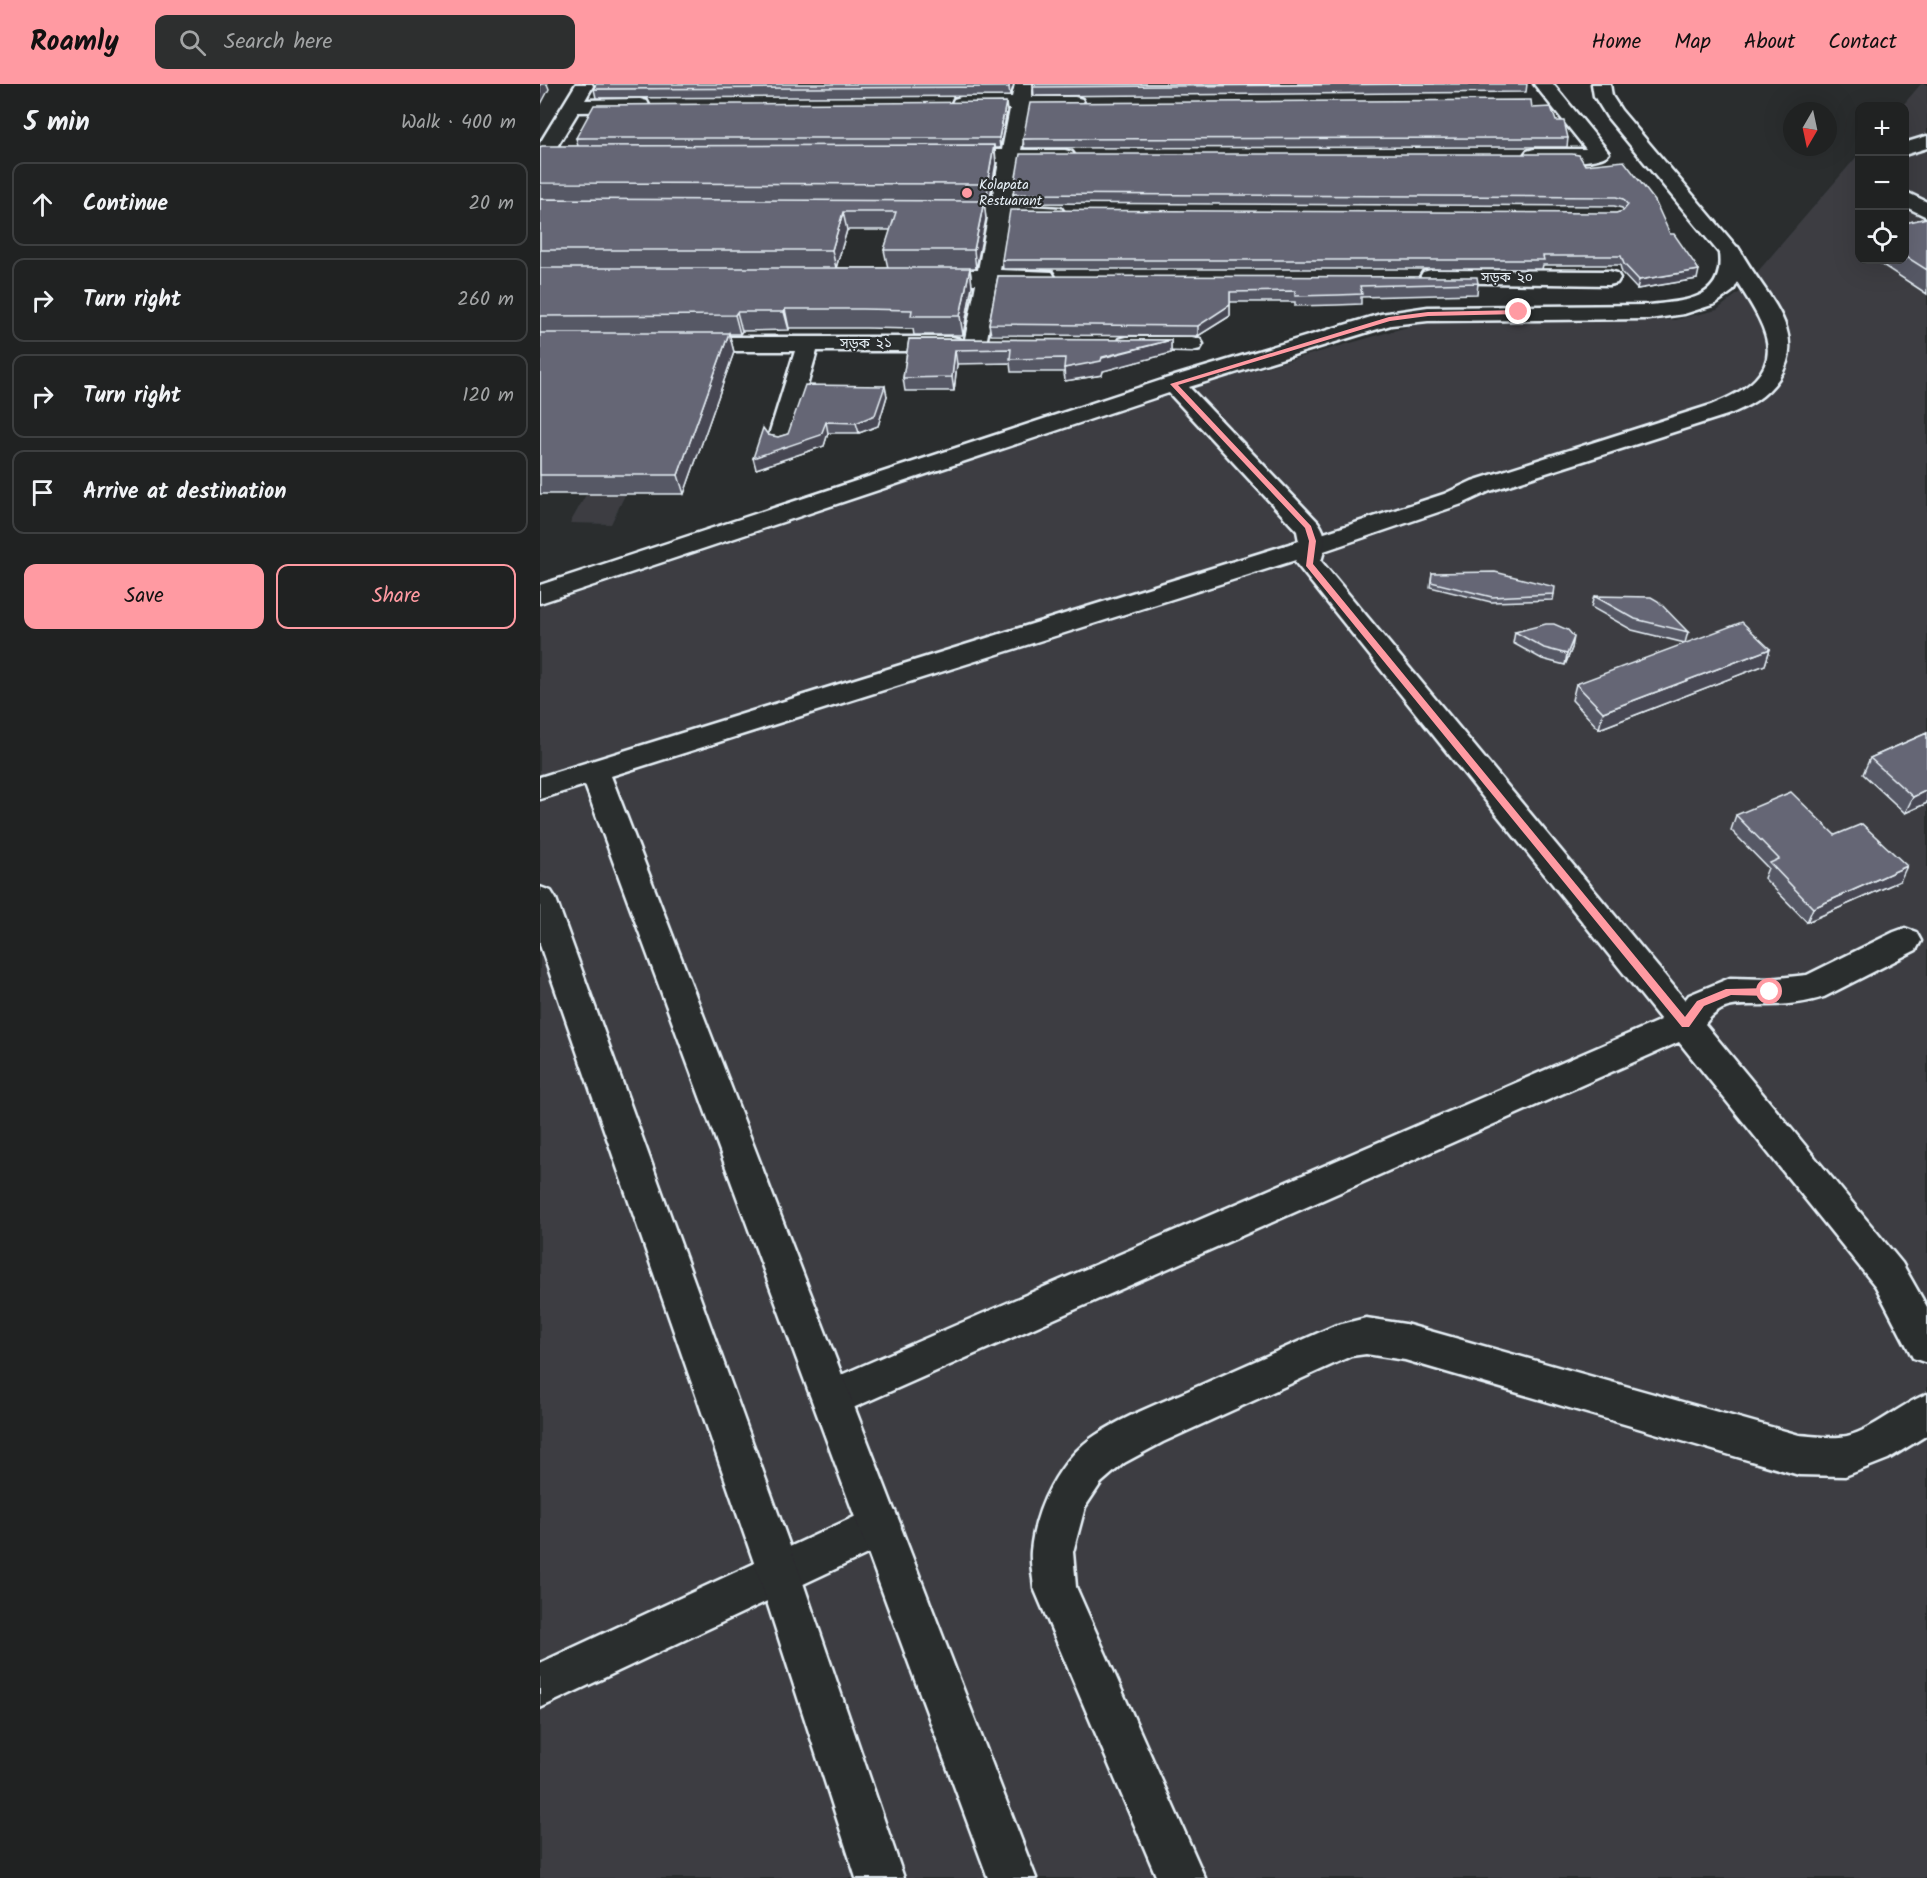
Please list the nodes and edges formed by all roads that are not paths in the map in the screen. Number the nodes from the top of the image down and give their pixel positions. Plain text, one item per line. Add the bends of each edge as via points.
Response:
1 (585, 84) edge
2 (1543, 84) edge
3 (1601, 84) edge
4 (1022, 94) edge
5 (1533, 100) edge
6 (1556, 100) junction
7 (1092, 103) edge
8 (938, 104) edge
9 (655, 105) edge
10 (572, 106) junction
11 (1927, 142) edge
12 (1909, 147) edge
13 (1510, 155) edge
14 (565, 156) edge
15 (928, 156) edge
16 (1011, 156) junction
17 (1082, 156) edge
18 (541, 158) edge
19 (1909, 200) edge
20 (918, 211) edge
21 (1000, 211) junction
22 (1927, 211) edge
23 (1071, 212) edge
24 (1730, 252) junction
25 (905, 277) edge
26 (988, 277) junction
27 (1059, 277) edge
28 (1413, 277) edge
29 (1609, 278) dead end
30 (1758, 286) junction
31 (1801, 336) dead end
32 (668, 344) edge
33 (808, 344) junction
34 (975, 344) junction
35 (998, 344) edge
36 (1101, 344) edge
37 (1192, 344) dead end
38 (1173, 384) junction
39 (780, 438) edge
40 (1312, 546) junction
41 (540, 594) edge
42 (594, 770) junction
43 (540, 788) edge
44 (540, 898) edge
45 (1905, 941) dead end
46 (1686, 1024) junction
47 (1927, 1345) edge
48 (831, 1398) junction
49 (1927, 1413) edge
50 (880, 1526) junction
51 (779, 1574) junction
52 (540, 1686) edge
53 (880, 1878) edge
54 (1012, 1878) edge
55 (1180, 1878) edge

1 - 10 main road
2 - 6 main road
3 - 24 main road via 1614,112
4 - 7 main road
4 - 8 main road
4 - 16 main road
5 - 6 main road
6 - 13 main road via 1599,153
9 - 10 main road
10 - 18 main road
11 - 12 main road
14 - 18 main road
15 - 16 main road
16 - 17 main road
16 - 21 main road
19 - 22 main road
20 - 21 main road
21 - 23 main road
21 - 26 main road
24 - 30 main road
24 - 38 main road via 1731,274 1726,286 1711,297 1684,306 1649,312 1438,313 1399,318
25 - 26 main road
26 - 27 main road
26 - 34 main road
28 - 29 main road, সড়ক ২০
30 - 31 main road via 1788,312
30 - 40 main road via 1781,345 1775,367 1775,390 1768,402 1726,419 1494,491 1453,499
32 - 33 main road, সড়ক ২১
33 - 34 main road, সড়ক ২১
33 - 39 main road
34 - 35 main road, সড়ক ২১
36 - 37 main road
38 - 40 main road via 1309,528
38 - 41 main road
40 - 42 main road
40 - 46 main road via 1309,565
42 - 43 main road
42 - 48 main road
44 - 51 main road
45 - 46 main road via 1812,988 1730,991 1701,1004
46 - 47 main road via 1889,1275
46 - 48 main road
48 - 50 main road
49 - 55 main road via 1874,1445 1845,1456 1799,1455 1405,1342 1366,1336 1348,1339 1110,1449 1087,1469 1068,1495 1052,1552 1055,1588
50 - 51 main road
50 - 54 main road
51 - 52 main road
51 - 53 main road

